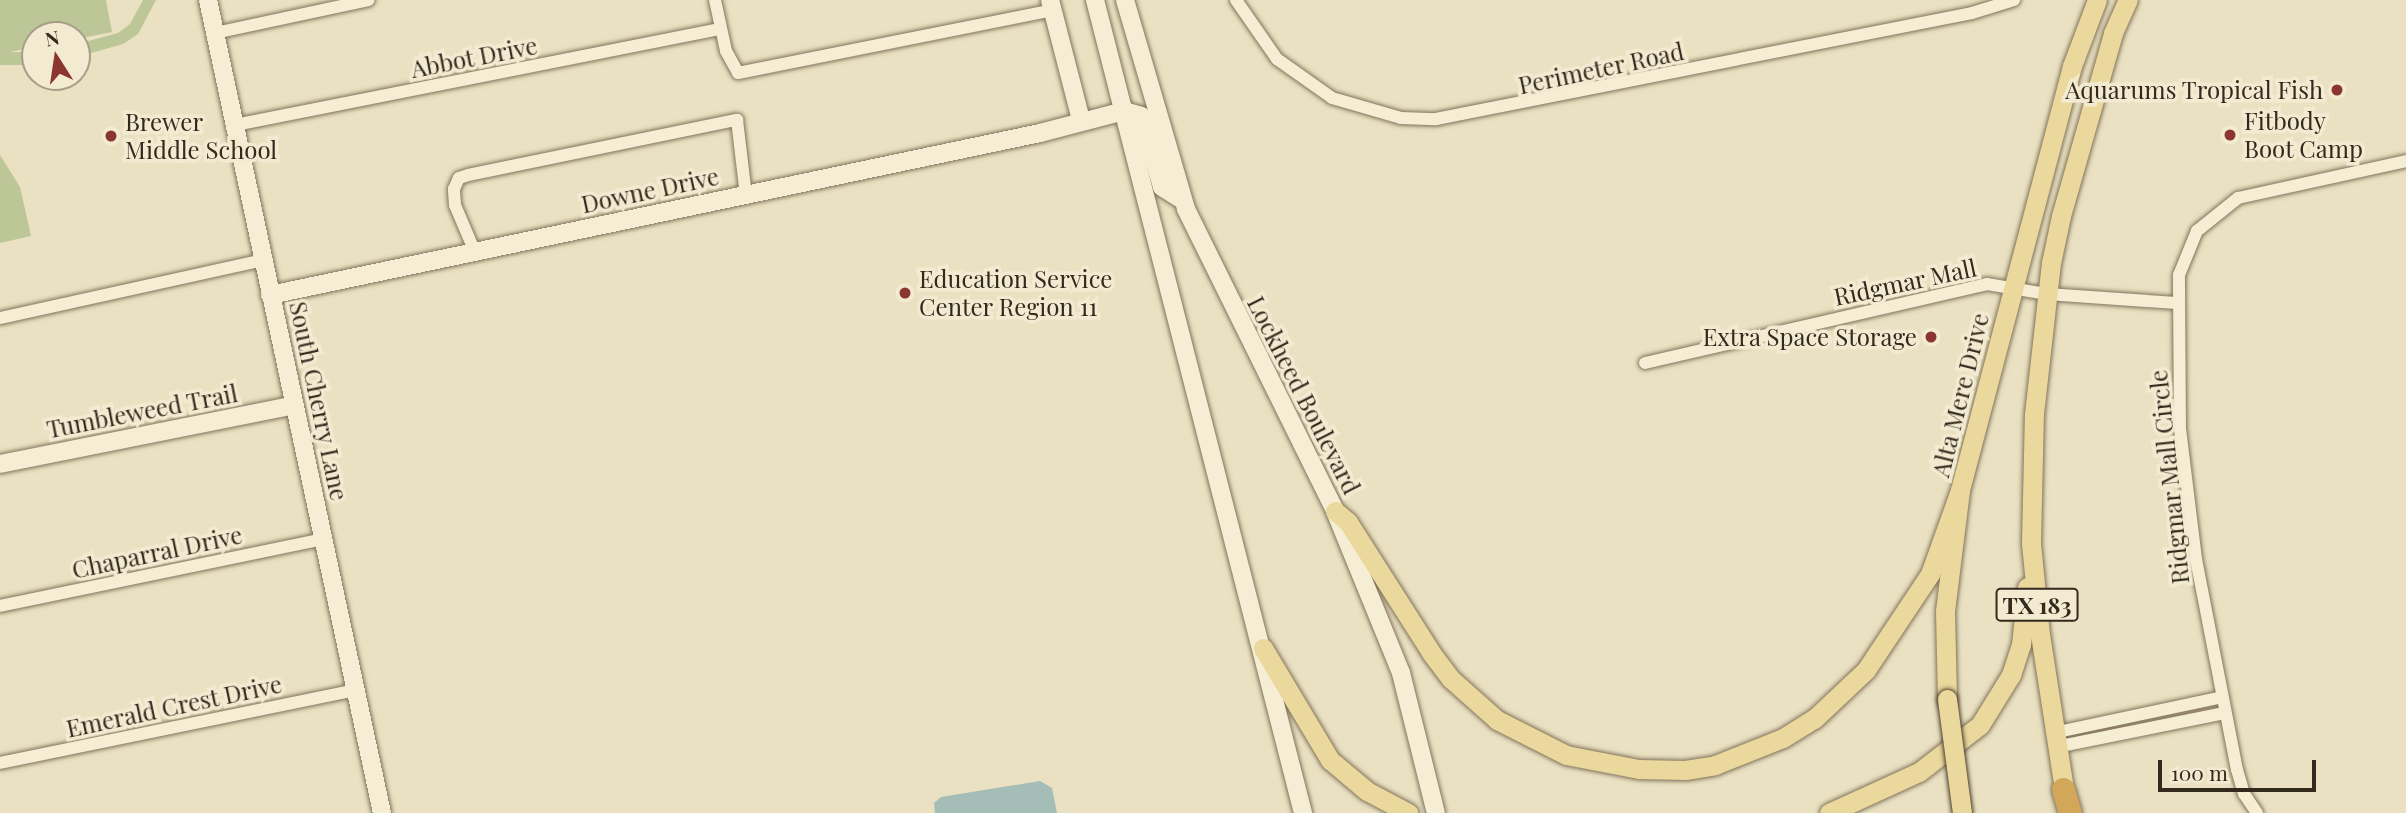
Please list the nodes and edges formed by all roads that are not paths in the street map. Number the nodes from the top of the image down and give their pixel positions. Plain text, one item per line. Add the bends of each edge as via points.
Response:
1 (208, 0) edge
2 (369, 0) edge
3 (715, 0) edge
4 (1095, 0) edge
5 (1125, 0) edge
6 (1236, 0) edge
7 (2014, 0) edge
8 (2097, 0) edge
9 (2128, 0) edge
10 (1052, 5) edge
11 (722, 29) junction
12 (215, 33) junction
13 (1124, 111) junction
14 (1081, 120) junction
15 (235, 125) junction
16 (1129, 131) junction
17 (1040, 134) junction
18 (2406, 161) edge
19 (746, 195) junction
20 (1183, 200) junction
21 (475, 252) junction
22 (263, 260) junction
23 (2014, 289) junction
24 (2047, 294) junction
25 (270, 295) junction
26 (2177, 303) junction
27 (0, 318) edge
28 (1645, 363) dead end
29 (294, 405) junction
30 (0, 464) edge
31 (1960, 490) junction
32 (1335, 511) junction
33 (323, 539) junction
34 (2031, 543) junction
35 (0, 606) edge
36 (1263, 648) junction
37 (356, 690) junction
38 (2222, 697) junction
39 (2225, 713) junction
40 (2054, 740) junction
41 (0, 764) edge
42 (2063, 789) joint
43 (382, 813) edge
44 (1303, 813) edge
45 (1408, 813) edge
46 (1436, 813) edge
47 (1829, 813) edge
48 (1962, 813) edge
49 (2069, 813) edge
50 (2258, 813) edge

1 - 12 street, South Cherry Lane
2 - 12 street
3 - 11 street
4 - 13 street
5 - 20 street, Lockheed Boulevard
6 - 7 street, Perimeter Road via 1277,59 1332,98 1373,113 1436,119 1972,13
8 - 23 main road, Alta Mere Drive via 2072,66
9 - 24 main road, TX 183 via 2113,33 2073,167
10 - 11 street via 736,72
10 - 14 street
11 - 15 street, Abbot Drive
12 - 15 street, South Cherry Lane
13 - 14 street, Downe Drive
13 - 16 street
13 - 20 street via 1141,116 1162,187
14 - 17 street, Downe Drive
15 - 22 street, South Cherry Lane
16 - 17 street, Downe Drive via 1107,125
16 - 36 street
17 - 19 street, Downe Drive
18 - 26 street, Ridgmar Mall Circle via 2238,198 2193,239 2179,275
19 - 21 street, Downe Drive
19 - 21 street via 740,123 729,120 463,176 454,189 455,205
20 - 32 street, Lockheed Boulevard
21 - 25 street, Downe Drive
22 - 25 street, South Cherry Lane
22 - 27 street
23 - 24 street, Ridgmar Mall
23 - 28 street, Ridgmar Mall via 1987,284
23 - 31 main road, Alta Mere Drive
24 - 26 street, Ridgmar Mall
24 - 34 main road, TX 183 via 2034,414
25 - 29 street, South Cherry Lane
26 - 38 street, Ridgmar Mall Circle via 2180,429 2196,559
29 - 30 street, Tumbleweed Trail
29 - 33 street, South Cherry Lane
31 - 32 main road via 1930,574 1866,670 1814,719 1783,738 1739,757 1685,770 1639,769 1566,755 1497,720 1445,671 1349,522
31 - 48 main road, Alta Mere Drive, bridge via 1945,611 1947,699
32 - 46 street, Lockheed Boulevard via 1401,673
33 - 35 street, Chaparral Drive
33 - 37 street, South Cherry Lane
34 - 40 main road, TX 183
34 - 47 main road via 2021,645 2011,675 1980,725 1919,772
36 - 44 street
36 - 45 main road via 1331,760 1367,791
37 - 41 street, Emerald Crest Drive
37 - 43 street, South Cherry Lane
38 - 39 street, Ridgmar Mall Circle
38 - 40 street
39 - 40 street
39 - 50 street, Ridgmar Mall Circle via 2240,782
40 - 42 main road, TX 183
42 - 49 highway

